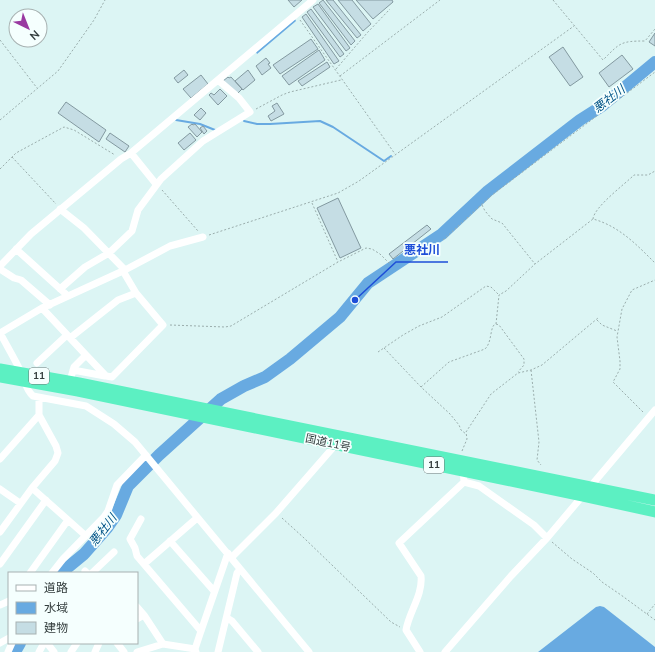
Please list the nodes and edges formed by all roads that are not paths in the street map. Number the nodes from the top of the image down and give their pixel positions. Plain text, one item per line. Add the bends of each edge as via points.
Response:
1 (314, 0) edge
2 (218, 80) junction
3 (131, 152) junction
4 (156, 184) junction
5 (60, 209) junction
6 (203, 237) road end
7 (16, 249) junction
8 (109, 253) junction
9 (0, 266) edge
10 (0, 270) edge
11 (124, 270) junction
12 (60, 289) junction
13 (136, 293) junction
14 (68, 296) junction
15 (50, 304) junction
16 (42, 308) junction
17 (0, 333) edge
18 (69, 337) junction
19 (86, 355) junction
20 (37, 362) dead end
21 (0, 369) edge
22 (73, 370) junction
23 (106, 376) junction
24 (0, 377) edge
25 (22, 377) junction
26 (70, 381) junction
27 (39, 398) junction
28 (655, 410) edge
29 (198, 412) junction
30 (39, 415) junction
31 (339, 441) junction
32 (148, 457) junction
33 (0, 459) edge
34 (463, 472) junction
35 (32, 488) junction
36 (0, 489) edge
37 (587, 492) junction
38 (46, 500) junction
39 (655, 500) edge
40 (20, 503) junction
41 (655, 512) edge
42 (197, 518) junction
43 (141, 519) dead end
44 (68, 520) junction
45 (0, 532) edge
46 (86, 536) junction
47 (547, 538) junction
48 (170, 541) junction
49 (114, 552) dead end
50 (229, 555) junction
51 (0, 564) edge
52 (144, 564) junction
53 (240, 569) junction
54 (31, 572) edge
55 (53, 572) edge
56 (88, 572) edge
57 (214, 591) junction
58 (138, 608) edge
59 (144, 615) junction
60 (138, 618) edge
61 (227, 618) junction
62 (201, 630) junction
63 (48, 644) edge
64 (118, 644) edge
65 (162, 644) junction
66 (195, 650) edge
67 (54, 652) edge
68 (124, 652) edge
69 (137, 652) edge
70 (218, 652) edge
71 (258, 652) edge
72 (309, 652) edge
73 (420, 652) edge
74 (445, 652) edge

1 - 2 street
2 - 3 street
2 - 4 street via 239,98 250,112 203,141
3 - 4 street
3 - 5 street
4 - 8 street via 138,210 132,231
5 - 7 street
5 - 8 street
6 - 11 street via 170,246
7 - 9 street
7 - 12 street
8 - 11 street
8 - 12 street via 84,267
10 - 15 street via 21,280
11 - 13 street
11 - 14 street
12 - 14 street
13 - 18 street via 118,300
13 - 23 street via 163,325 112,377
14 - 15 street
15 - 16 street
16 - 17 street
16 - 18 street
17 - 25 street
18 - 19 street
18 - 20 street
19 - 22 street
19 - 23 street
21 - 25 highway, 国道11号 / 11
22 - 23 street
22 - 26 street
24 - 25 highway, 国道11号 / 11
25 - 26 highway, 国道11号 / 11
25 - 27 street via 28,392
25 - 29 highway, 国道11号 / 11 via 78,391
26 - 29 highway, 国道11号 / 11
27 - 30 street
27 - 32 street via 86,406 114,424
28 - 37 street
29 - 31 highway, 国道11号 / 11
30 - 33 street
30 - 35 street via 58,453 55,461
31 - 34 highway, 国道11号 / 11
31 - 50 street via 252,538
32 - 42 street
32 - 46 street via 117,485 108,511
34 - 37 highway, 国道11号 / 11
34 - 47 street via 534,525
34 - 73 street via 399,542 422,581 406,630
35 - 38 street
35 - 40 street
36 - 40 street
37 - 39 highway, 国道11号 / 11
37 - 41 highway, 国道11号 / 11
37 - 47 street
38 - 44 street
38 - 51 street
40 - 45 street
42 - 48 street
42 - 50 street
43 - 52 street via 130,539 137,556
44 - 46 street
44 - 54 street
46 - 55 street
47 - 74 street
48 - 52 street
48 - 57 street
49 - 56 street
50 - 53 street
50 - 57 street
52 - 62 street
53 - 61 street
53 - 72 street
57 - 62 street
58 - 59 street
59 - 60 street
59 - 65 street
61 - 70 street
61 - 71 street
62 - 66 street
63 - 67 street
64 - 68 street
65 - 66 street
65 - 69 street

